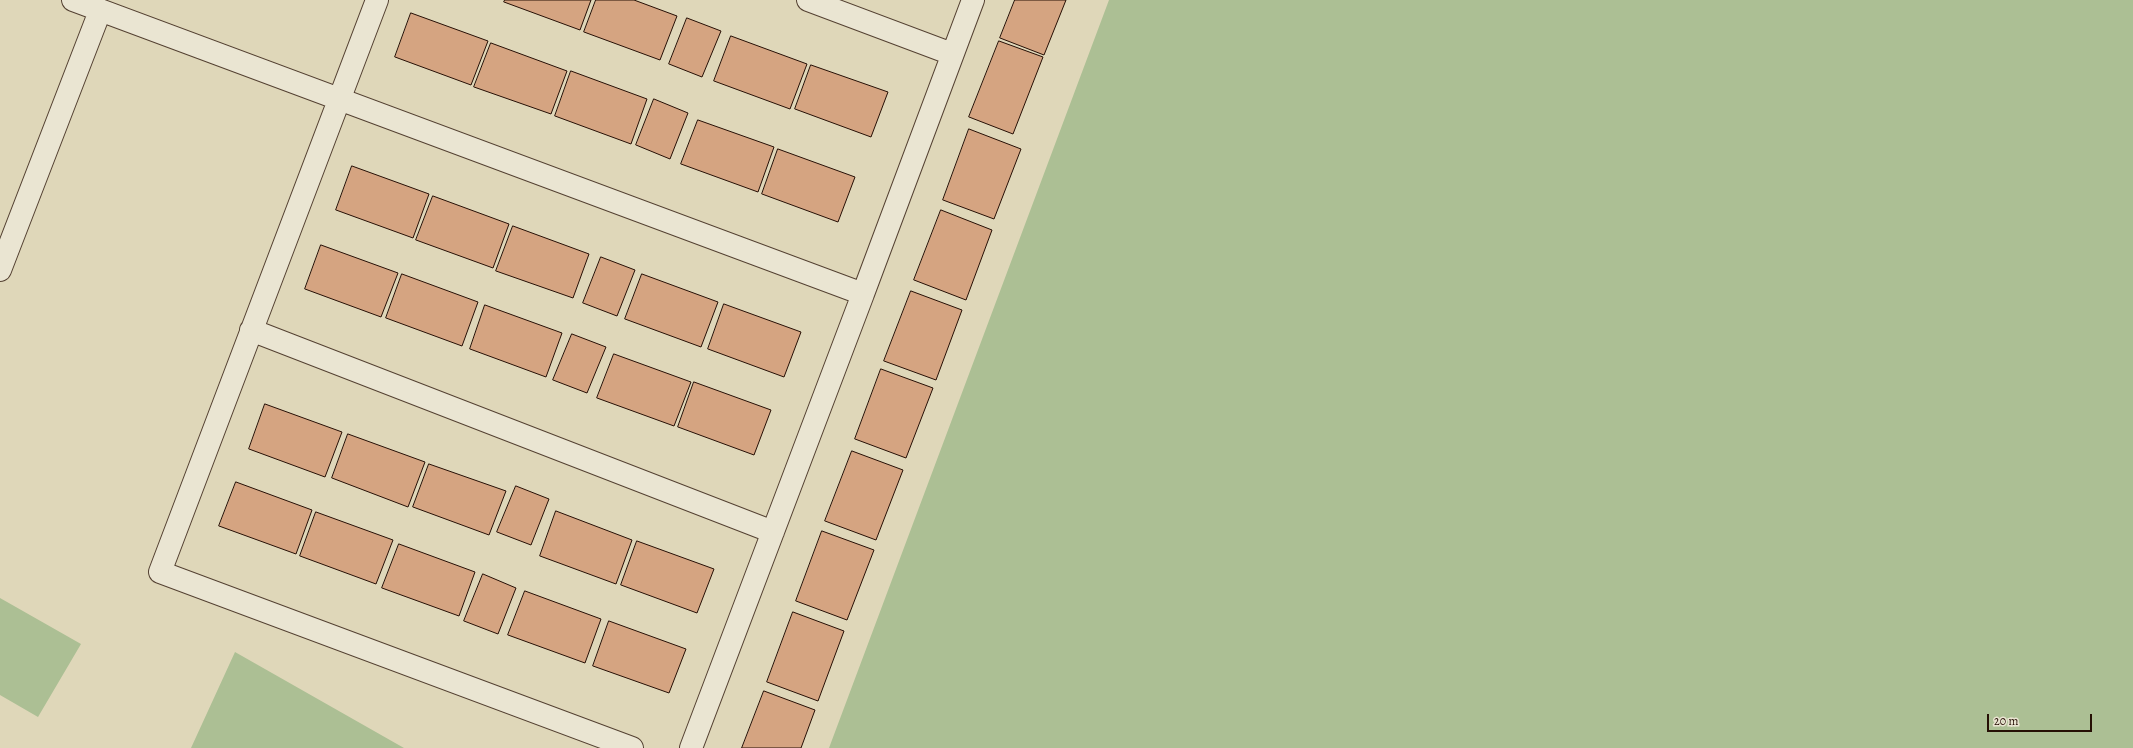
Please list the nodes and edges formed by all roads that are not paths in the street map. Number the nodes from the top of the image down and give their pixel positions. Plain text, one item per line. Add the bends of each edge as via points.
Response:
1 (73, 0) edge
2 (377, 0) edge
3 (808, 0) edge
4 (973, 0) edge
5 (100, 11) junction
6 (952, 54) junction
7 (338, 100) junction
8 (0, 270) edge
9 (863, 294) junction
10 (251, 330) junction
11 (773, 532) junction
12 (632, 748) edge
13 (691, 748) edge

1 - 5 street
2 - 7 street
3 - 6 street
4 - 6 street
5 - 7 street
5 - 8 street
6 - 9 street
7 - 9 street
7 - 10 street
9 - 11 street
10 - 11 street
10 - 12 street via 160,572
11 - 13 street

